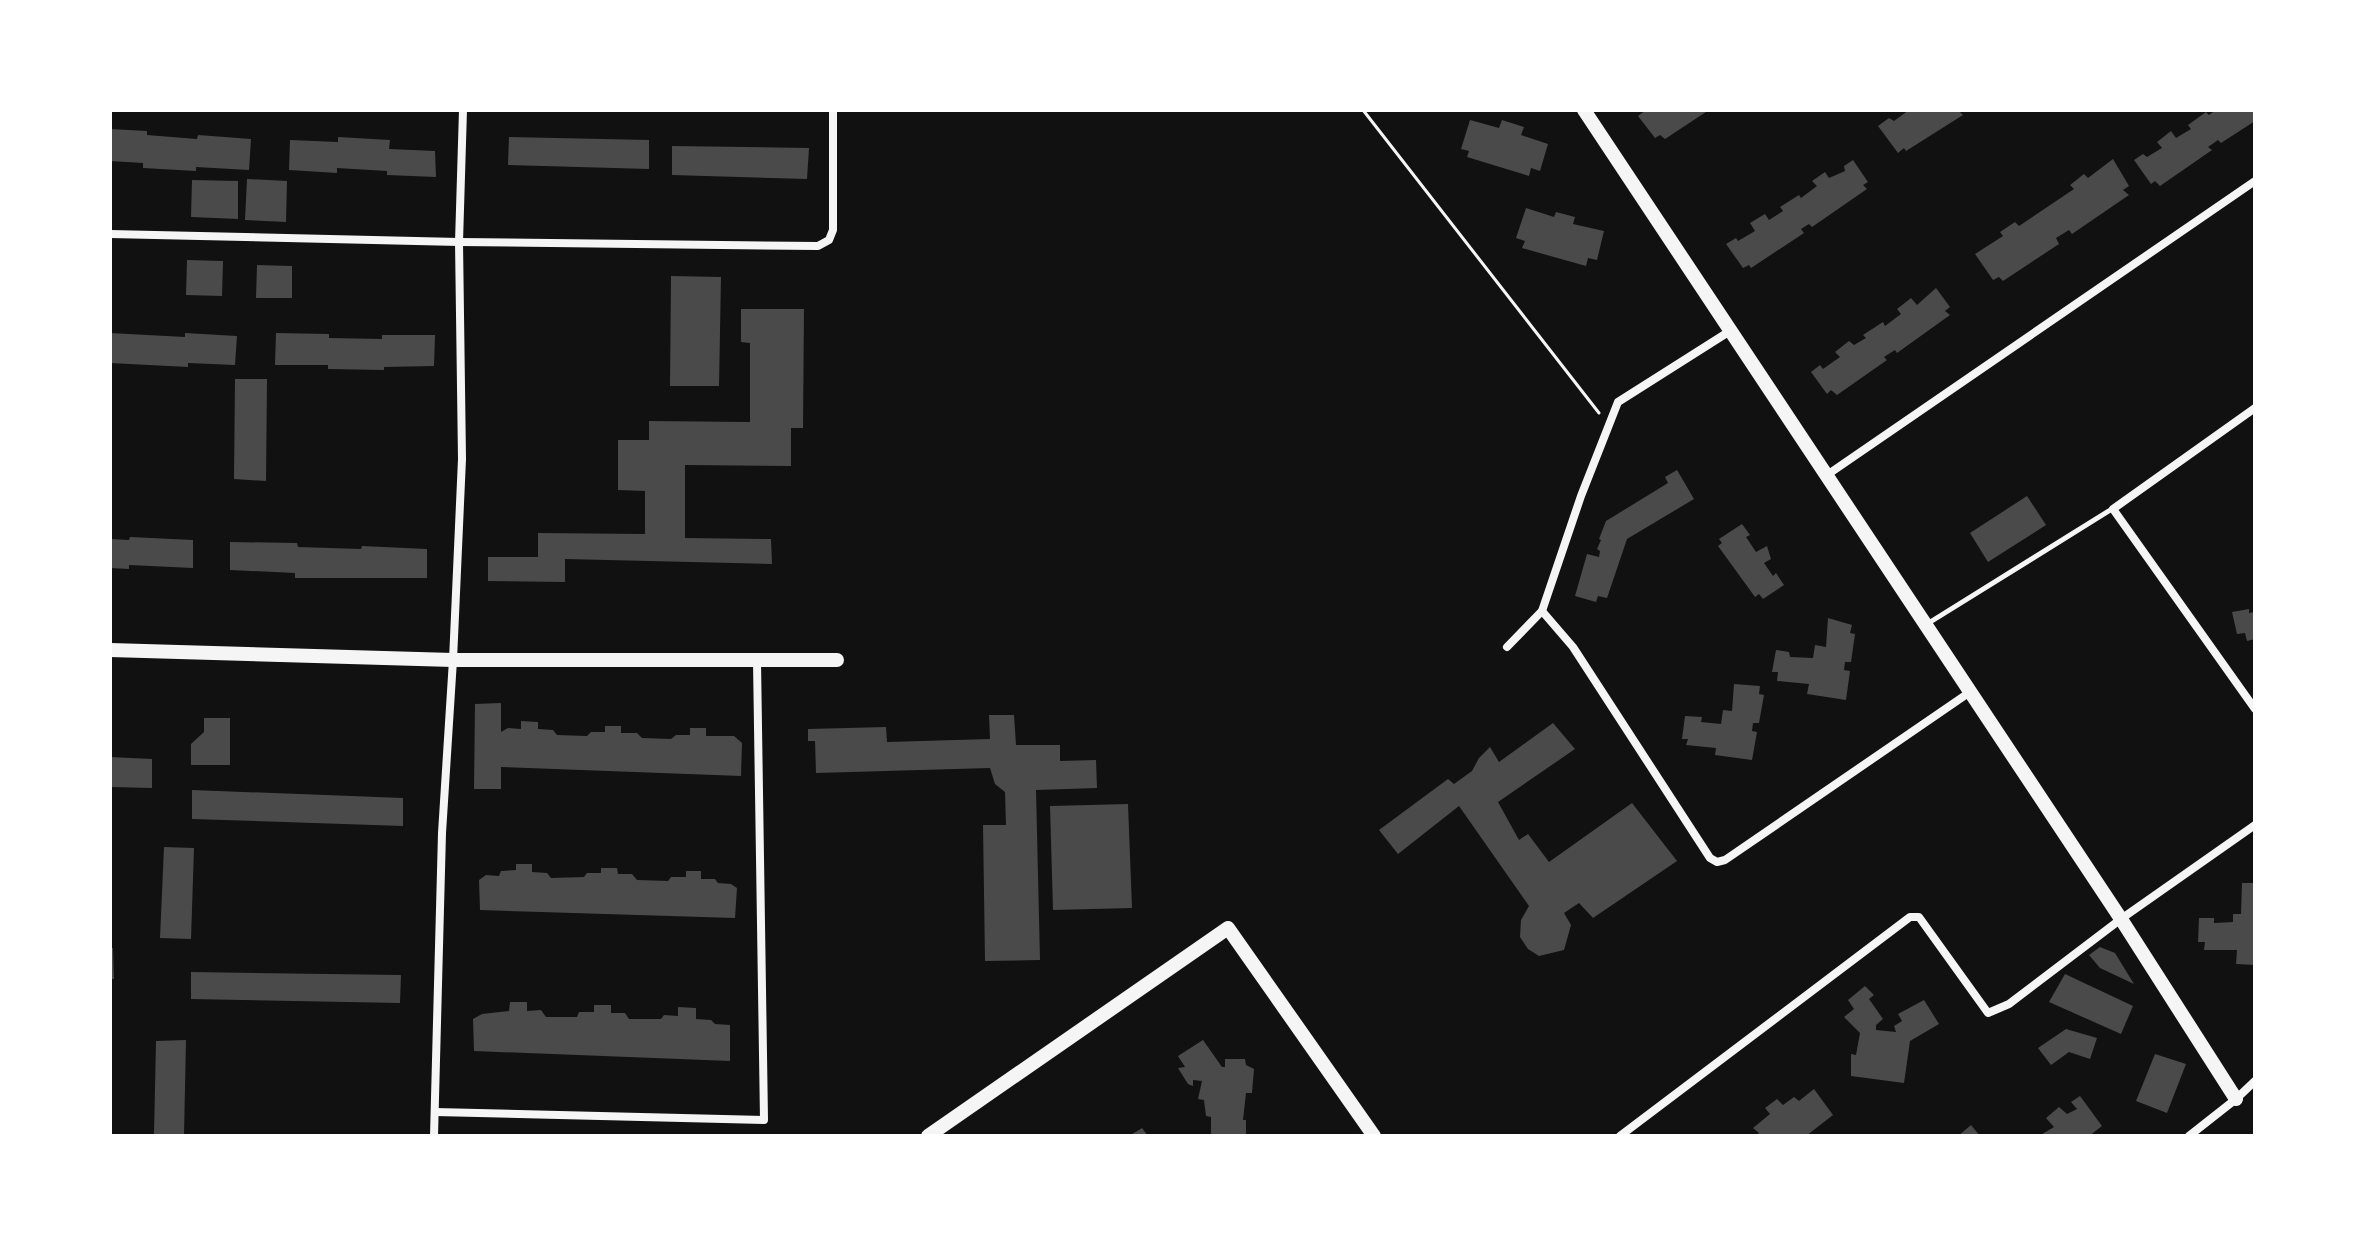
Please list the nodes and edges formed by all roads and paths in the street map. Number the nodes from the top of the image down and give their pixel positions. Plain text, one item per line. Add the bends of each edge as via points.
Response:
1 (463, 110) edge
2 (833, 110) edge
3 (1363, 110) edge
4 (1584, 110) edge
5 (2255, 181) edge
6 (110, 234) edge
7 (459, 242) junction
8 (1730, 331) junction
9 (2255, 408) edge
10 (1607, 425) junction
11 (1827, 475) junction
12 (2113, 509) junction
13 (1542, 611) junction
14 (1926, 626) junction
15 (1507, 647) dead end
16 (110, 650) edge
17 (453, 660) junction
18 (837, 660) dead end
19 (757, 661) junction
20 (1970, 692) junction
21 (2255, 709) edge
22 (2255, 825) edge
23 (2121, 919) junction
24 (2255, 1081) edge
25 (2236, 1099) junction
26 (435, 1112) junction
27 (434, 1136) edge
28 (928, 1136) edge
29 (1374, 1136) edge
30 (1620, 1136) edge
31 (2189, 1136) edge

1 - 7 street
2 - 7 street via 833,230 818,246
3 - 10 path
4 - 8 street
5 - 11 street
6 - 7 street
7 - 17 street via 462,459
8 - 10 street via 1618,402
8 - 11 street
9 - 12 street
10 - 13 street
11 - 14 street
12 - 14 lane
12 - 21 street
13 - 15 street
13 - 20 street via 1573,647 1717,862
14 - 20 street
16 - 17 street
17 - 19 street
17 - 26 street via 442,833
18 - 19 street
19 - 26 street via 764,1120
20 - 23 street
22 - 23 street
23 - 25 street
23 - 30 street via 2009,1004 1988,1013 1919,917 1910,917
24 - 25 street
25 - 31 street
26 - 27 street
28 - 29 street via 1228,928

